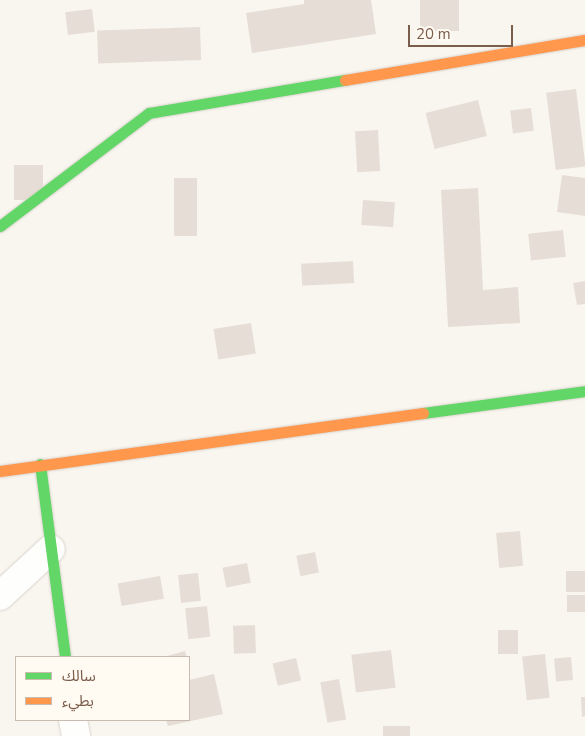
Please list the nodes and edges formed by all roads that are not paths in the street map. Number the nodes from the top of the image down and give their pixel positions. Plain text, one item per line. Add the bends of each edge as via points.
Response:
1 (585, 40) edge
2 (0, 226) edge
3 (585, 391) edge
4 (40, 464) junction
5 (0, 471) edge
6 (51, 549) junction
7 (0, 596) edge
8 (65, 656) edge
9 (73, 721) edge
10 (76, 736) edge

1 - 2 street via 149,113
3 - 4 street
4 - 5 street
4 - 6 street
6 - 7 street
6 - 8 street
9 - 10 street

